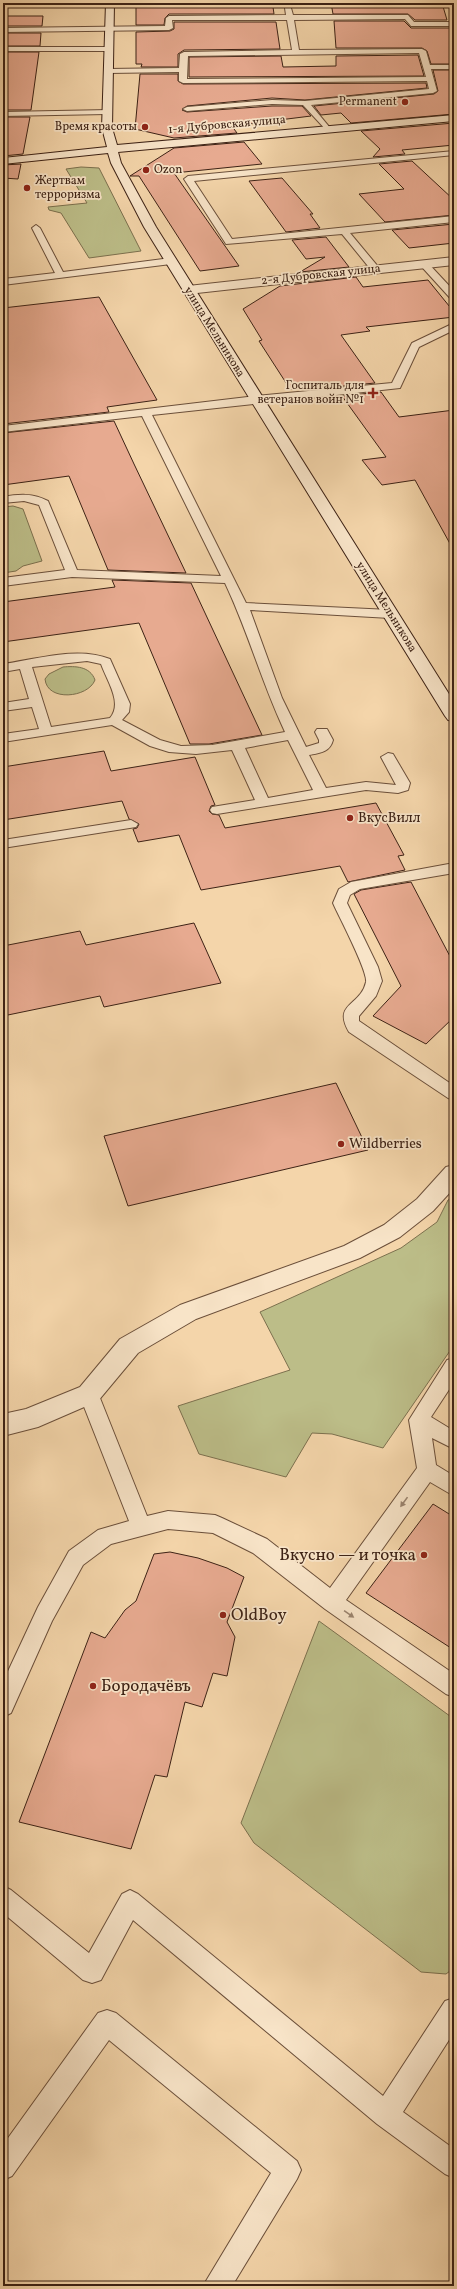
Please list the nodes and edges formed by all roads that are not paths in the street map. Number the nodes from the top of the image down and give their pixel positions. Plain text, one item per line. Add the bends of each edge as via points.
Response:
1 (289, 3) edge
2 (110, 4) edge
3 (290, 18) junction
4 (454, 24) edge
5 (109, 28) junction
6 (3, 30) edge
7 (3, 49) edge
8 (108, 49) junction
9 (296, 52) junction
10 (427, 67) junction
11 (454, 67) edge
12 (108, 70) junction
13 (183, 70) junction
14 (431, 79) junction
15 (305, 103) junction
16 (187, 109) dead end
17 (107, 112) junction
18 (3, 114) edge
19 (454, 118) edge
20 (327, 129) junction
21 (111, 149) junction
22 (454, 153) edge
23 (3, 161) edge
24 (454, 219) edge
25 (36, 228) dead end
26 (344, 231) junction
27 (171, 261) junction
28 (454, 261) edge
29 (424, 264) junction
30 (375, 269) junction
31 (61, 276) junction
32 (3, 282) edge
33 (188, 290) junction
34 (454, 297) edge
35 (454, 326) edge
36 (256, 399) junction
37 (145, 412) junction
38 (3, 430) edge
39 (3, 500) edge
40 (72, 573) junction
41 (230, 580) junction
42 (3, 582) edge
43 (242, 606) junction
44 (390, 614) junction
45 (25, 665) junction
46 (3, 668) edge
47 (37, 702) junction
48 (3, 707) edge
49 (454, 716) edge
50 (114, 721) junction
51 (46, 731) junction
52 (322, 732) dead end
53 (292, 735) junction
54 (3, 738) edge
55 (236, 744) junction
56 (300, 752) junction
57 (388, 757) dead end
58 (321, 793) junction
59 (263, 802) junction
60 (217, 810) dead end
61 (131, 824) dead end
62 (3, 844) edge
63 (454, 868) edge
64 (454, 1094) edge
65 (454, 1173) edge
66 (454, 1366) edge
67 (89, 1394) junction
68 (419, 1420) junction
69 (3, 1425) edge
70 (454, 1441) edge
71 (427, 1470) junction
72 (454, 1487) edge
73 (141, 1526) junction
74 (332, 1602) junction
75 (454, 1687) edge
76 (3, 1706) edge
77 (3, 1898) edge
78 (454, 2010) edge
79 (386, 2115) junction
80 (454, 2165) edge
81 (3, 2167) edge
82 (217, 2286) edge

1 - 2 lane
1 - 3 lane
2 - 5 street, улица Мельникова
3 - 4 lane via 408,17 411,24
3 - 5 lane via 169,18 169,28
3 - 9 lane
5 - 6 lane
5 - 8 street, улица Мельникова
7 - 8 lane
8 - 12 street, улица Мельникова
9 - 10 lane via 422,51
9 - 13 lane via 184,54
10 - 11 lane
10 - 14 lane
12 - 13 lane
12 - 17 street, улица Мельникова
13 - 14 lane via 183,81
14 - 15 lane via 433,91
15 - 16 lane via 272,102
15 - 20 lane
17 - 18 lane
17 - 21 street, улица Мельникова via 106,128
19 - 20 street, 1-я Дубровская улица
20 - 21 street, 1-я Дубровская улица
21 - 23 street, 1-я Дубровская улица
21 - 27 street, улица Мельникова via 150,227
22 - 26 lane via 188,179 229,242
24 - 26 lane
25 - 31 lane
26 - 30 lane
27 - 31 lane
27 - 33 street, улица Мельникова
28 - 29 street, 2-я Дубровская улица
29 - 30 street, 2-я Дубровская улица
29 - 34 lane
30 - 33 street, 2-я Дубровская улица
31 - 32 lane
33 - 36 street, улица Мельникова
35 - 36 lane via 415,344 396,386
36 - 37 lane
36 - 44 street, улица Мельникова
37 - 38 lane
37 - 41 lane
39 - 40 lane via 26,498 44,503
40 - 41 lane
40 - 42 lane
41 - 43 lane
43 - 44 lane
43 - 53 lane via 275,698
44 - 49 street, улица Мельникова
45 - 46 lane
45 - 47 lane
45 - 50 lane via 90,656 102,658 123,704 122,712
47 - 48 lane
47 - 51 lane
50 - 51 lane
50 - 55 lane via 170,748 199,750
51 - 54 lane
52 - 56 lane via 326,740 325,745 320,749
53 - 55 lane
53 - 56 lane
55 - 59 lane
56 - 58 lane
57 - 58 lane via 403,783 401,788 366,786
58 - 59 lane
59 - 60 lane
61 - 62 lane
63 - 64 lane via 356,885 344,892 340,902 374,981 370,992 351,1015 351,1021 356,1028
65 - 67 street via 425,1205 392,1231 352,1252 188,1312 129,1346
66 - 68 lane
67 - 69 street via 28,1419
67 - 73 lane
68 - 70 lane
68 - 71 lane
71 - 72 lane
71 -> 74 lane
73 - 74 lane via 168,1520 214,1524 260,1546
73 - 76 lane via 104,1536 76,1558 45,1614
74 -> 75 lane
77 - 79 lane via 92,1971 130,1902
78 - 79 lane
79 - 80 lane
81 - 82 lane via 106,2022 288,2170

